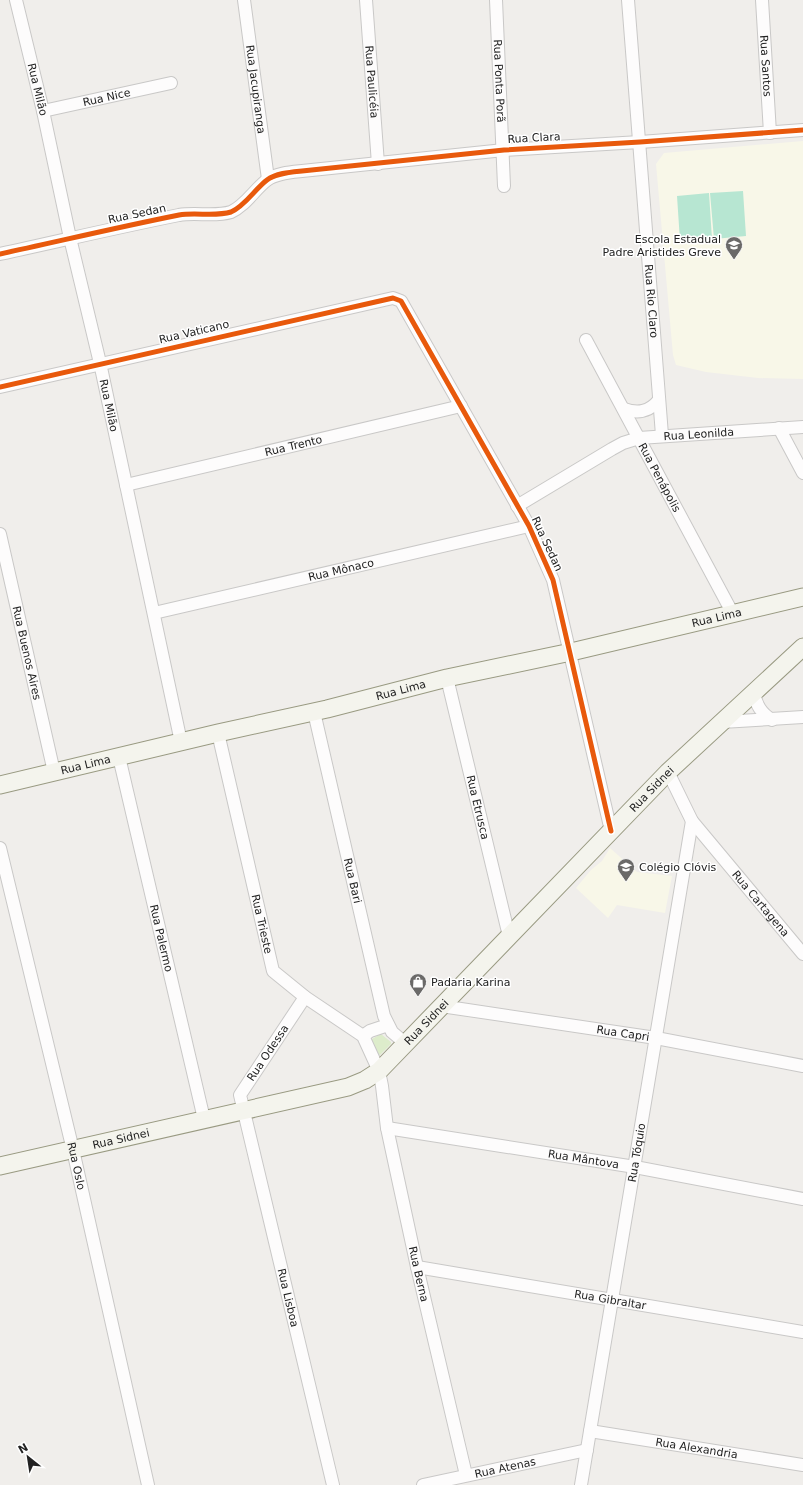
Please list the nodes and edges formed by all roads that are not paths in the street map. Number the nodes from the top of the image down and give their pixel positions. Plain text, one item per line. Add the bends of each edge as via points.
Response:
1 (16, 0) edge
2 (244, 0) edge
3 (366, 0) edge
4 (496, 0) edge
5 (628, 0) edge
6 (762, 0) edge
7 (171, 84) dead end
8 (43, 111) junction
9 (803, 130) edge
10 (770, 133) junction
11 (640, 142) junction
12 (504, 150) junction
13 (378, 164) junction
14 (268, 179) junction
15 (504, 186) dead end
16 (70, 238) junction
17 (0, 254) edge
18 (393, 298) joint
19 (586, 340) dead end
20 (100, 364) junction
21 (0, 387) edge
22 (659, 400) junction
23 (461, 406) junction
24 (624, 409) junction
25 (803, 427) edge
26 (779, 428) junction
27 (662, 435) junction
28 (639, 438) junction
29 (803, 473) edge
30 (126, 485) junction
31 (517, 506) junction
32 (529, 526) junction
33 (0, 534) edge
34 (803, 597) edge
35 (154, 613) junction
36 (733, 614) junction
37 (803, 647) edge
38 (571, 652) junction
39 (447, 678) junction
40 (754, 692) junction
41 (314, 712) junction
42 (801, 719) edge
43 (772, 720) junction
44 (722, 722) junction
45 (218, 733) junction
46 (181, 742) junction
47 (119, 757) junction
48 (54, 772) junction
49 (668, 772) junction
50 (0, 784) edge
51 (692, 821) junction
52 (611, 831) junction
53 (0, 848) edge
54 (509, 936) junction
55 (803, 954) edge
56 (305, 997) junction
57 (441, 1006) junction
58 (388, 1025) junction
59 (363, 1036) junction
60 (656, 1038) junction
61 (405, 1043) junction
62 (803, 1066) edge
63 (379, 1071) junction
64 (243, 1111) junction
65 (204, 1119) junction
66 (387, 1128) junction
67 (73, 1150) junction
68 (0, 1166) edge
69 (634, 1167) junction
70 (803, 1199) edge
71 (417, 1267) junction
72 (612, 1300) junction
73 (803, 1332) edge
74 (590, 1431) junction
75 (587, 1450) junction
76 (803, 1465) edge
77 (466, 1476) junction
78 (148, 1485) edge
79 (333, 1485) edge
80 (423, 1485) edge
81 (581, 1485) edge

1 - 8 street, Rua Milão
2 - 14 street, Rua Jacupiranga
3 - 13 street, Rua Paulicéia
4 - 12 street, Rua Ponta Porã
5 - 11 street, Rua Rio Claro
6 - 10 street, Rua Santos
7 - 8 street, Rua Nice
8 - 16 street, Rua Milão
9 - 10 street, Rua Clara
10 - 11 street, Rua Clara
11 - 12 street, Rua Clara
11 - 22 street, Rua Rio Claro
12 - 13 street, Rua Clara
12 - 15 street, Rua Ponta Porã
13 - 14 street, Rua Clara via 302,171
14 - 16 street, Rua Sedan via 237,208 229,212 182,215
16 - 17 street, Rua Sedan
16 - 20 street, Rua Milão
18 - 20 street, Rua Vaticano
18 - 23 street, Rua Sedan via 404,304
19 - 24 street, Rua Penápolis
20 - 21 street, Rua Vaticano
20 - 30 street, Rua Milão
22 - 24 street via 654,406 643,411 631,412
22 - 27 street, Rua Rio Claro
23 - 30 street, Rua Trento
23 - 31 street, Rua Sedan
24 - 28 street, Rua Penápolis
25 - 26 street, Rua Leonilda
26 - 27 street, Rua Leonilda
26 - 29 street
27 - 28 street, Rua Leonilda
28 - 31 street, Rua Leonilda via 612,449
28 - 36 street, Rua Penápolis
30 - 35 street, Rua Milão
31 - 32 street, Rua Sedan
32 - 35 street, Rua Mônaco
32 - 38 street, Rua Sedan via 553,580
33 - 48 street, Rua Buenos Aires
34 - 36 main road, Rua Lima
35 - 46 street, Rua Milão
36 - 38 main road, Rua Lima
37 - 40 main road, Rua Sidnei
38 - 39 main road, Rua Lima
38 - 52 street, Rua Sedan
39 - 41 main road, Rua Lima
39 - 54 street, Rua Etrusca
40 - 43 street via 762,712
40 - 44 main road, Rua Sidnei
41 - 45 main road, Rua Lima
41 - 58 street, Rua Bari
42 - 43 street
43 - 44 street
44 - 49 main road, Rua Sidnei
45 - 46 main road, Rua Lima
45 - 56 street, Rua Trieste via 273,971
46 - 47 main road, Rua Lima
47 - 48 main road, Rua Lima
47 - 65 street, Rua Palermo
48 - 50 main road, Rua Lima
49 - 51 street, Rua Cartagena
49 - 52 main road, Rua Sidnei
51 - 55 street, Rua Cartagena
51 - 60 street, Rua Tóquio
52 - 54 main road, Rua Sidnei
53 - 67 street, Rua Oslo
54 - 57 main road, Rua Sidnei
56 - 59 street, Rua Trieste
56 - 64 street, Rua Odessa via 240,1095
57 - 60 street, Rua Capri
57 - 61 main road, Rua Sidnei
58 - 59 street
58 - 61 street, Rua Bari via 395,1036
59 - 63 street
60 - 62 street, Rua Capri
60 - 69 street, Rua Tóquio
61 - 63 main road, Rua Sidnei
63 - 64 main road, Rua Sidnei via 348,1087
63 - 66 street, Rua Berna
64 - 65 main road, Rua Sidnei
64 - 79 street, Rua Lisboa
65 - 67 main road, Rua Sidnei
66 - 69 street, Rua Mântova
66 - 71 street, Rua Berna
67 - 68 main road, Rua Sidnei
67 - 78 street, Rua Oslo
69 - 70 street, Rua Mântova
69 - 72 street, Rua Tóquio
71 - 72 street, Rua Gibraltar
71 - 77 street, Rua Berna
72 - 73 street, Rua Gibraltar
72 - 74 street, Rua Tóquio
74 - 75 street, Rua Tóquio
74 - 76 street, Rua Alexandria
75 - 77 street, Rua Atenas
75 - 81 street, Rua Tóquio
77 - 80 street, Rua Atenas

